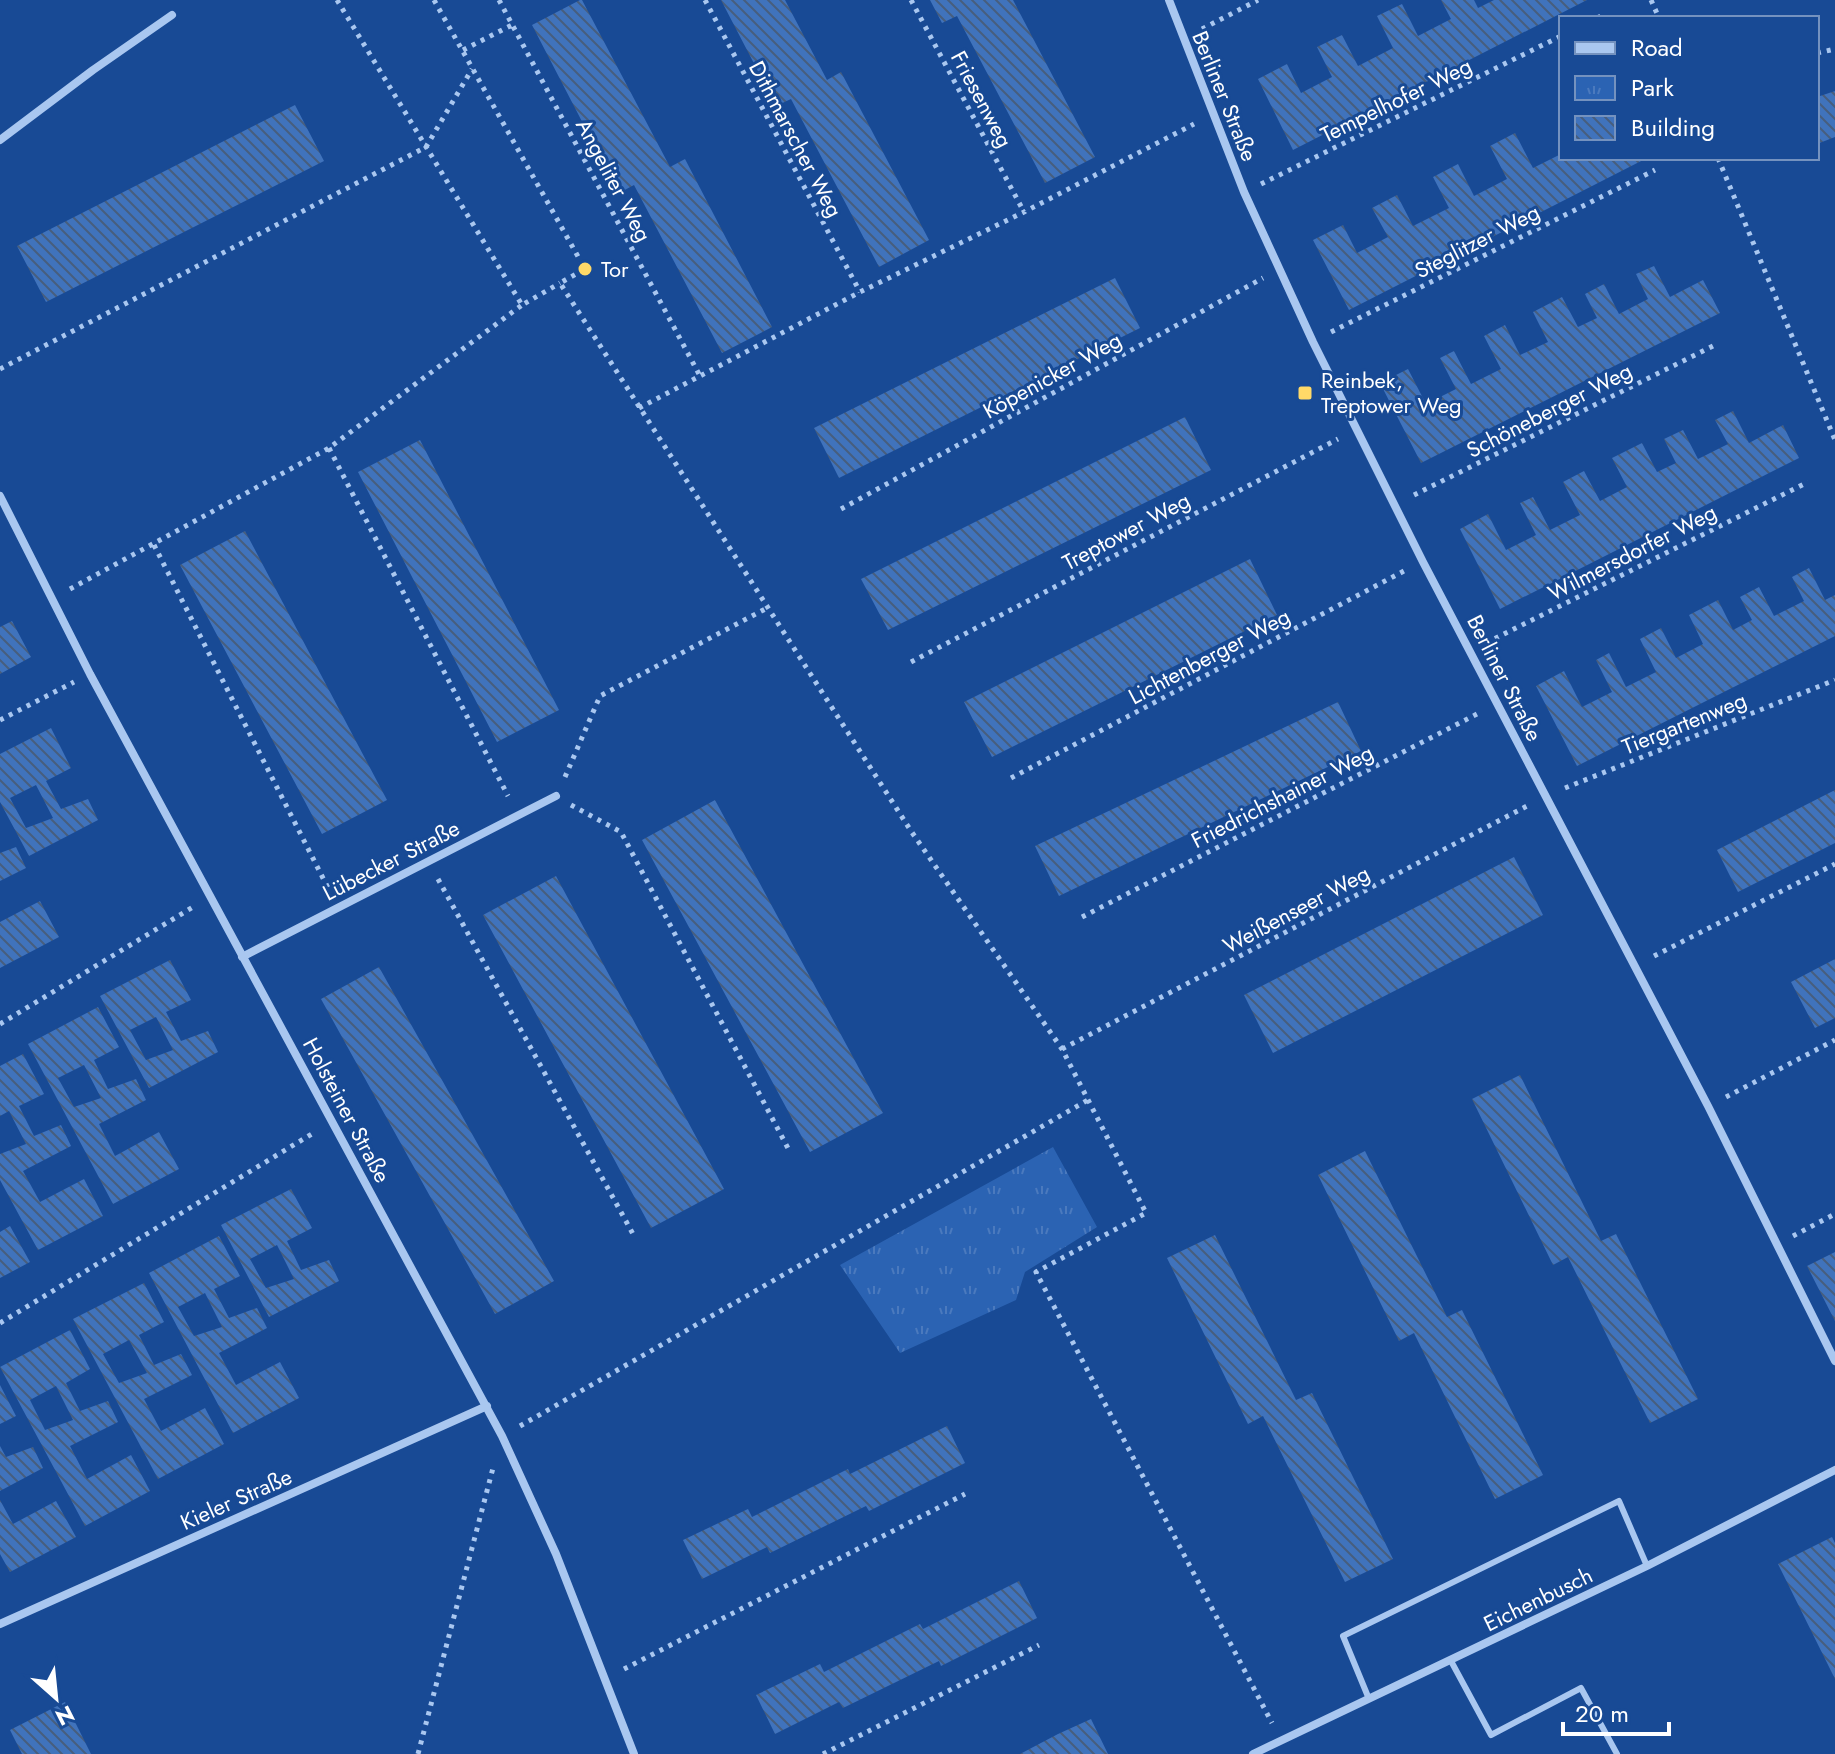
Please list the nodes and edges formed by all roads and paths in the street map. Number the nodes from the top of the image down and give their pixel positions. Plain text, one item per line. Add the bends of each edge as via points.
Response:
1 (337, 0) edge
2 (434, 0) edge
3 (499, 0) edge
4 (705, 0) edge
5 (911, 0) edge
6 (1169, 0) edge
7 (1258, 0) edge
8 (1605, 14) dead end
9 (172, 15) dead end
10 (1601, 16) edge
11 (512, 25) junction
12 (1559, 37) edge
13 (1183, 38) junction
14 (463, 50) junction
15 (472, 68) junction
16 (1212, 114) junction
17 (0, 140) edge
18 (426, 147) junction
19 (1719, 160) edge
20 (1655, 170) dead end
21 (1244, 192) junction
22 (1024, 212) junction
23 (1278, 269) junction
24 (560, 283) junction
25 (860, 292) junction
26 (522, 305) junction
27 (1313, 342) junction
28 (1717, 344) dead end
29 (0, 369) edge
30 (700, 376) junction
31 (639, 408) junction
32 (1356, 429) junction
33 (1835, 440) edge
34 (329, 448) junction
35 (1808, 482) dead end
36 (0, 496) edge
37 (1394, 505) junction
38 (841, 509) dead end
39 (154, 545) junction
40 (1423, 562) junction
41 (52, 599) junction
42 (769, 607) junction
43 (1471, 651) junction
44 (911, 662) dead end
45 (90, 674) junction
46 (1835, 680) edge
47 (1497, 703) junction
48 (0, 720) edge
49 (1011, 778) dead end
50 (556, 796) junction
51 (1545, 796) junction
52 (517, 815) junction
53 (428, 861) junction
54 (1835, 864) edge
55 (211, 896) junction
56 (338, 907) junction
57 (1082, 917) dead end
58 (242, 957) junction
59 (1634, 966) junction
60 (0, 1024) edge
61 (1835, 1040) edge
62 (1062, 1049) junction
63 (1088, 1100) junction
64 (1708, 1106) junction
65 (333, 1121) junction
66 (790, 1152) dead end
67 (1835, 1214) edge
68 (633, 1234) dead end
69 (1777, 1244) junction
70 (0, 1323) edge
71 (1835, 1361) edge
72 (487, 1406) junction
73 (502, 1436) junction
74 (1835, 1470) edge
75 (965, 1494) dead end
76 (1647, 1566) junction
77 (0, 1624) edge
78 (1039, 1645) dead end
79 (1451, 1661) junction
80 (605, 1678) junction
81 (1369, 1699) junction
82 (1281, 1741) junction
83 (418, 1754) edge
84 (634, 1754) edge
85 (823, 1754) edge
86 (1253, 1754) edge
87 (1617, 1754) edge

1 - 18 path
2 - 14 path
3 - 11 path, Angeliter Weg
4 - 25 path, Dithmarscher Weg
5 - 22 path, Friesenweg
6 - 13 street, Berliner Straße
7 - 13 path
8 - 10 path
9 - 17 street
11 - 14 path
11 - 30 path, Angeliter Weg
12 - 21 path, Tempelhofer Weg
13 - 16 street, Berliner Straße
14 - 15 path
15 - 18 path
15 - 24 path via 585,269
16 - 21 street, Berliner Straße
16 - 22 path
18 - 26 path
18 - 29 path
19 - 33 path
20 - 27 path, Steglitzer Weg
21 - 23 street, Berliner Straße
22 - 25 path
23 - 27 street, Berliner Straße
23 - 38 path, Köpenicker Weg
24 - 26 path
24 - 31 path
25 - 30 path
26 - 34 path
27 - 32 street, Berliner Straße
28 - 37 path, Schöneberger Weg
30 - 31 path
31 - 42 path
32 - 37 street, Berliner Straße
32 - 44 path, Treptower Weg
34 - 39 path
34 - 52 path
35 - 43 path, Wilmersdorfer Weg
36 - 41 street, Holsteiner Straße
37 - 40 street, Berliner Straße
39 - 41 path
39 - 56 path
40 - 43 street, Berliner Straße
40 - 49 path, Lichtenberger Weg
41 - 45 street, Holsteiner Straße
42 - 50 path via 600,696
42 - 62 path via 911,831
43 - 47 street, Berliner Straße
45 - 48 path
45 - 55 street, Holsteiner Straße
46 - 51 path, Tiergartenweg
47 - 51 street, Berliner Straße
47 - 57 path, Friedrichshainer Weg
50 - 52 street, Lübecker Straße
50 - 66 path via 621,832
51 - 59 street, Berliner Straße
51 - 62 path, Weißenseer Weg
52 - 53 street, Lübecker Straße
53 - 56 street, Lübecker Straße
53 - 68 path
54 - 59 path
55 - 58 street, Holsteiner Straße
55 - 60 path
56 - 58 street, Lübecker Straße
58 - 65 street, Holsteiner Straße
59 - 64 street, Berliner Straße
61 - 64 path
62 - 63 path
63 - 73 path
63 - 82 path via 1146,1213 1036,1272
64 - 69 street, Berliner Straße
65 - 70 path
65 - 72 street, Holsteiner Straße
67 - 69 path
69 - 71 street, Berliner Straße
72 - 73 street, Holsteiner Straße
72 - 77 street, Kieler Straße
73 - 80 street, Holsteiner Straße
73 - 83 path
74 - 76 street, Eichenbusch
75 - 80 path
76 - 79 street, Eichenbusch
76 - 81 lane via 1619,1501 1343,1636
78 - 85 path
79 - 81 street, Eichenbusch
79 - 87 lane via 1491,1735 1581,1688
80 - 84 street, Holsteiner Straße
81 - 82 street, Eichenbusch
82 - 86 street, Eichenbusch

